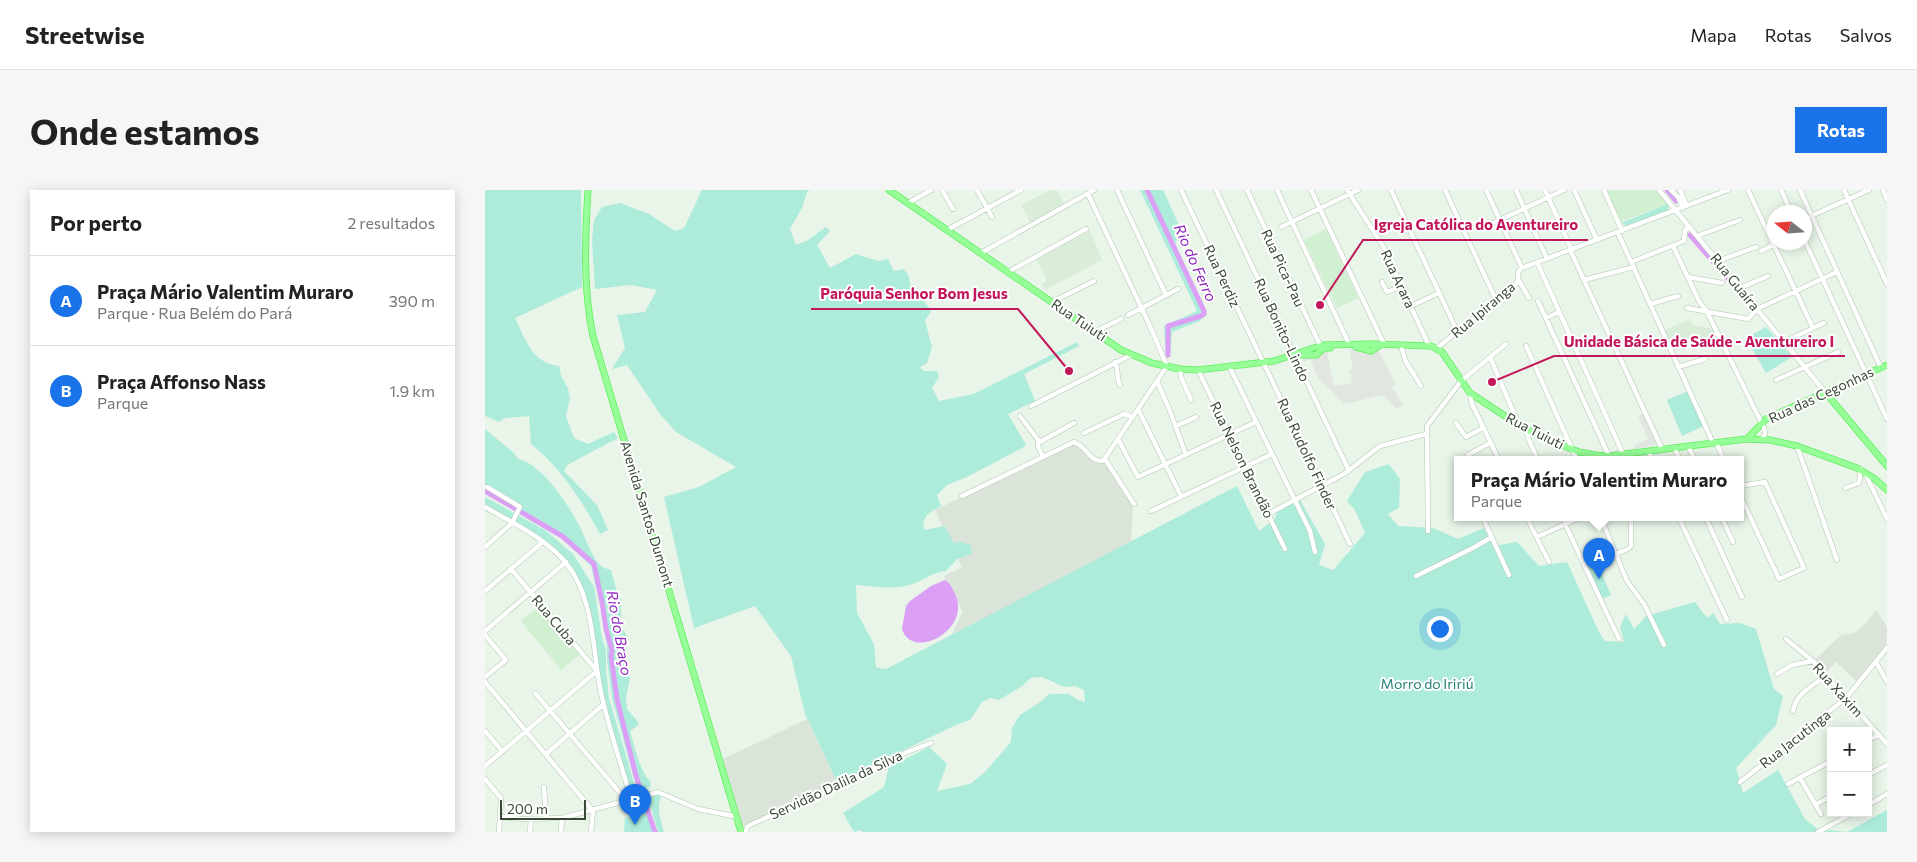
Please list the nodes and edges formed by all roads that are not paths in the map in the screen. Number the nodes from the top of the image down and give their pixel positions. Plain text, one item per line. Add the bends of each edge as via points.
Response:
1 (586, 190) edge
2 (889, 190) edge
3 (931, 190) edge
4 (942, 190) edge
5 (977, 190) edge
6 (1021, 190) edge
7 (1094, 190) edge
8 (1117, 190) edge
9 (1181, 190) edge
10 (1216, 190) edge
11 (1247, 190) edge
12 (1277, 190) edge
13 (1311, 190) edge
14 (1359, 190) edge
15 (1391, 190) edge
16 (1445, 190) edge
17 (1486, 190) edge
18 (1516, 190) edge
19 (1545, 190) edge
20 (1564, 190) edge
21 (1574, 190) edge
22 (1604, 190) edge
23 (1659, 190) edge
24 (1671, 190) edge
25 (1680, 190) edge
26 (1728, 190) edge
27 (1748, 190) edge
28 (1781, 190) edge
29 (1799, 190) edge
30 (1844, 190) edge
31 (1869, 190) edge
32 (1883, 190) edge
33 (1348, 192) edge
34 (1714, 193) edge
35 (1088, 194) junction
36 (1548, 197) junction
37 (1849, 199) junction
38 (1887, 200) edge
39 (908, 203) junction
40 (1788, 205) edge
41 (1806, 205) edge
42 (1685, 207) junction
43 (987, 208) junction
44 (1319, 208) junction
45 (953, 209) dead end
46 (1524, 209) junction
47 (1676, 210) junction
48 (1812, 216) edge
49 (992, 217) dead end
50 (1812, 218) edge
51 (1500, 220) junction
52 (1740, 220) dead end
53 (1292, 221) junction
54 (1489, 225) dead end
55 (1281, 226) dead end
56 (1689, 226) junction
57 (1767, 227) edge
58 (1086, 229) dead end
59 (947, 230) junction
60 (1620, 232) junction
61 (1697, 236) junction
62 (1597, 240) junction
63 (1673, 246) junction
64 (1756, 247) dead end
65 (1767, 248) edge
66 (1571, 250) junction
67 (1778, 250) edge
68 (1809, 250) edge
69 (1761, 251) dead end
70 (981, 253) junction
71 (1547, 259) junction
72 (1537, 262) junction
73 (1631, 262) junction
74 (1718, 262) junction
75 (1634, 267) junction
76 (1522, 268) junction
77 (1008, 272) junction
78 (1837, 272) junction
79 (1768, 276) dead end
80 (1688, 277) junction
81 (1518, 279) junction
82 (1822, 279) junction
83 (1583, 280) junction
84 (1094, 281) dead end
85 (1382, 282) dead end
86 (1723, 283) dead end
87 (1887, 284) edge
88 (1402, 286) junction
89 (1739, 288) junction
90 (1178, 289) dead end
91 (1795, 291) junction
92 (1439, 293) junction
93 (1166, 295) junction
94 (1678, 296) dead end
95 (1529, 298) dead end
96 (1496, 300) junction
97 (1538, 301) dead end
98 (1052, 302) junction
99 (1650, 304) junction
100 (1411, 306) junction
101 (1142, 308) junction
102 (1687, 308) dead end
103 (1757, 309) junction
104 (1559, 312) junction
105 (1707, 312) junction
106 (1128, 314) dead end
107 (1546, 318) junction
108 (1121, 319) dead end
109 (1824, 323) dead end
110 (1813, 328) junction
111 (1096, 331) junction
112 (1457, 332) junction
113 (1784, 342) junction
114 (1349, 344) junction
115 (1383, 344) junction
116 (1506, 344) dead end
117 (1320, 345) junction
118 (1401, 345) junction
119 (1429, 346) junction
120 (1526, 346) dead end
121 (1372, 347) junction
122 (1312, 348) junction
123 (1437, 348) junction
124 (1838, 352) dead end
125 (1131, 355) junction
126 (1294, 355) junction
127 (1314, 355) junction
128 (1490, 357) junction
129 (1705, 359) dead end
130 (1115, 362) junction
131 (1264, 363) junction
132 (1167, 366) junction
133 (1884, 366) edge
134 (1679, 367) junction
135 (1804, 367) junction
136 (1230, 368) junction
137 (1180, 369) junction
138 (1198, 370) junction
139 (1867, 374) junction
140 (1776, 380) dead end
141 (1157, 381) junction
142 (1461, 381) junction
143 (1120, 385) dead end
144 (1421, 386) dead end
145 (1825, 392) junction
146 (1470, 393) junction
147 (1191, 400) dead end
148 (1031, 406) dead end
149 (1138, 409) junction
150 (1020, 416) dead end
151 (1133, 417) junction
152 (1196, 417) dead end
153 (1887, 419) edge
154 (1257, 422) junction
155 (1074, 423) dead end
156 (1456, 423) dead end
157 (1761, 423) junction
158 (1176, 426) junction
159 (1520, 426) junction
160 (1483, 428) junction
161 (1757, 429) junction
162 (1527, 430) junction
163 (1085, 432) dead end
164 (1229, 434) junction
165 (1426, 434) junction
166 (1118, 439) junction
167 (1746, 439) junction
168 (1762, 439) junction
169 (1039, 442) junction
170 (1714, 442) junction
171 (1491, 443) junction
172 (1688, 446) junction
173 (1797, 446) junction
174 (1674, 447) junction
175 (1573, 449) junction
176 (1662, 449) junction
177 (1649, 450) junction
178 (1632, 453) joint
179 (1272, 454) junction
180 (1623, 454) junction
181 (1186, 455) junction
182 (1468, 455) dead end
183 (1497, 456) edge
184 (1536, 456) edge
185 (1576, 456) edge
186 (1609, 456) junction
187 (1651, 456) edge
188 (1677, 456) edge
189 (1693, 456) edge
190 (1722, 456) edge
191 (1043, 457) junction
192 (1105, 459) junction
193 (1165, 464) junction
194 (1245, 466) junction
195 (1887, 466) edge
196 (1349, 470) junction
197 (1863, 470) junction
198 (1744, 485) edge
199 (1322, 486) junction
200 (487, 487) dead end
201 (1845, 488) dead end
202 (1887, 490) edge
203 (962, 496) dead end
204 (1181, 496) junction
205 (1295, 500) junction
206 (1134, 504) dead end
207 (1744, 504) edge
208 (485, 507) edge
209 (1151, 510) dead end
210 (1268, 514) junction
211 (1887, 519) edge
212 (1484, 521) edge
213 (1528, 521) edge
214 (1566, 521) edge
215 (1573, 521) edge
216 (1602, 521) edge
217 (1631, 521) edge
218 (1680, 521) edge
219 (1707, 521) edge
220 (1723, 521) edge
221 (512, 523) junction
222 (1567, 524) junction
223 (1428, 531) dead end
224 (1492, 537) junction
225 (1537, 538) junction
226 (543, 542) junction
227 (1733, 542) dead end
228 (1350, 544) dead end
229 (485, 547) edge
230 (1285, 549) dead end
231 (1315, 552) dead end
232 (1616, 554) junction
233 (1837, 560) dead end
234 (566, 562) junction
235 (1549, 562) dead end
236 (511, 569) junction
237 (1509, 575) dead end
238 (1416, 576) dead end
239 (486, 589) edge
240 (531, 592) junction
241 (1742, 597) dead end
242 (1727, 620) dead end
243 (485, 630) edge
244 (485, 635) edge
245 (1619, 639) dead end
246 (1787, 639) dead end
247 (1665, 645) dead end
248 (1887, 648) edge
249 (1813, 661) junction
250 (1876, 662) junction
251 (597, 671) junction
252 (1777, 674) dead end
253 (1827, 675) junction
254 (485, 677) edge
255 (1887, 681) edge
256 (485, 682) edge
257 (535, 693) dead end
258 (1847, 698) junction
259 (604, 704) junction
260 (550, 711) junction
261 (1793, 711) dead end
262 (485, 731) edge
263 (526, 731) junction
264 (569, 734) junction
265 (1879, 734) junction
266 (1872, 738) edge
267 (931, 743) dead end
268 (1887, 744) edge
269 (502, 751) junction
270 (545, 754) junction
271 (1827, 763) edge
272 (1887, 765) edge
273 (485, 766) edge
274 (1872, 773) edge
275 (1800, 778) junction
276 (485, 779) edge
277 (1740, 782) dead end
278 (1788, 784) dead end
279 (544, 787) dead end
280 (1887, 794) edge
281 (1827, 798) edge
282 (628, 800) junction
283 (1872, 803) edge
284 (1815, 804) junction
285 (593, 811) junction
286 (1821, 814) dead end
287 (733, 816) junction
288 (500, 817) junction
289 (1846, 817) edge
290 (562, 818) junction
291 (546, 819) junction
292 (531, 820) junction
293 (499, 832) edge
294 (530, 832) edge
295 (561, 832) edge
296 (591, 832) edge
297 (739, 832) edge
298 (746, 832) edge
299 (1818, 832) edge

1 - 287 main road, Avenida Santos Dumont via 583,252 589,332
1 - 297 main road, Avenida Santos Dumont via 586,264 593,336
2 - 39 main road, Rua Tuiuti
3 - 39 street
4 - 45 street
5 - 43 street
6 - 43 street
7 - 35 street
8 - 93 street
9 - 131 street, Rua Perdiz
10 - 126 street, Rua Bonito-Lindo
11 - 117 street, Rua Pica-Pau
12 - 53 street
13 - 44 street
14 - 33 street
15 - 92 street
16 - 96 street
17 - 51 street
18 - 46 street
19 - 36 street
20 - 36 street
21 - 62 street
22 - 60 street
23 - 47 street, Rua Guaíra
24 - 42 street
25 - 42 street
26 - 34 street
27 - 57 street
28 - 40 street
29 - 41 street
30 - 37 street
31 - 37 street
32 - 38 street
33 - 44 street
33 - 88 street, Rua Arara via 1380,241
34 - 42 street
35 - 70 street
35 - 101 street
36 - 46 street
36 - 66 street
37 - 48 street
37 - 87 street
39 - 59 main road, Rua Tuiuti
42 - 47 street
43 - 49 street
43 - 59 street
44 - 53 street
44 - 115 street
46 - 51 street
46 - 71 street
47 - 56 street, Rua Guaíra
47 - 60 street
50 - 78 street
51 - 54 street
51 - 76 street
52 - 61 street
53 - 55 street
53 - 114 street
56 - 61 street, Rua Guaíra
56 - 63 street via 1684,241
58 - 77 street
59 - 70 main road, Rua Tuiuti
60 - 62 street
60 - 73 street
61 - 74 street, Rua Guaíra
62 - 66 street
63 - 73 street
63 - 80 street
64 - 74 street
65 - 69 street
66 - 71 street
66 - 83 street
67 - 91 street
68 - 82 street
70 - 77 main road, Rua Tuiuti
71 - 72 street
72 - 76 street
72 - 104 street
73 - 75 street
74 - 89 street, Rua Guaíra
75 - 83 street
75 - 99 street
76 - 81 street, Rua Ipiranga
77 - 98 main road, Rua Tuiuti
78 - 82 street
78 - 133 street
79 - 89 street
80 - 86 street
80 - 105 street
81 - 95 street
81 - 96 street, Rua Ipiranga
82 - 91 street
82 - 139 street
83 - 176 street
84 - 98 street
85 - 88 street via 1387,292
88 - 100 street, Rua Arara
89 - 103 street, Rua Guaíra
90 - 93 street
91 - 103 street
91 - 110 street
92 - 100 street
92 - 112 street
93 - 101 street
94 - 99 street
96 - 112 street, Rua Ipiranga
97 - 107 street
98 - 111 main road, Rua Tuiuti
99 - 134 street
100 - 119 street, Rua Arara
101 - 106 street
101 - 132 street
102 - 105 street
103 - 105 street via 1745,319
103 - 113 street, Rua Guaíra
104 - 107 street
104 - 180 street
105 - 157 street
107 - 186 street
108 - 111 street
109 - 110 street
110 - 113 street
111 - 125 main road, Rua Tuiuti
112 - 123 street, Rua Ipiranga
113 - 135 street, Rua Guaíra
114 - 117 main road, Rua Tuiuti
114 - 121 main road, Rua Tuiuti
115 - 118 main road, Rua Tuiuti
115 - 121 main road, Rua Tuiuti
116 - 128 street
117 - 122 main road, Rua Tuiuti
118 - 119 main road, Rua Tuiuti
118 - 144 street via 1405,360
119 - 123 main road, Rua Tuiuti
120 - 175 street
121 - 127 main road, Rua Tuiuti via 1327,348
122 - 126 main road, Rua Tuiuti
122 - 127 main road
123 - 142 main road, Rua Tuiuti
124 - 135 street
125 - 130 street
125 - 132 main road, Rua Tuiuti
126 - 127 main road, Rua Tuiuti
126 - 131 main road, Rua Tuiuti
126 - 196 street, Rua Bonito-Lindo
128 - 142 street
128 - 159 street
129 - 134 street
130 - 143 street
130 - 148 street
131 - 136 main road, Rua Tuiuti
131 - 199 street, Rua Rudolfo Finder
132 - 137 main road, Rua Tuiuti
132 - 141 street
133 - 139 main road, Rua das Cegonhas
134 - 170 street
135 - 140 street
135 - 145 street, Rua Guaíra
136 - 138 main road, Rua Tuiuti
136 - 154 street
137 - 138 main road, Rua Tuiuti
137 - 147 street
138 - 164 street, Rua Nelson Brandão
139 - 145 main road, Rua das Cegonhas
139 - 153 street
141 - 149 street
141 - 158 street
142 - 146 main road, Rua Tuiuti
142 - 165 street via 1432,418
145 - 157 main road, Rua das Cegonhas
145 - 195 main road, Rua Guaíra
146 - 159 main road, Rua Tuiuti
146 - 160 street via 1471,404
149 - 151 street
149 - 193 street
150 - 169 street
151 - 163 street via 1124,414
151 - 166 street
152 - 158 street
154 - 164 street
154 - 179 street
155 - 169 street
156 - 160 street via 1466,437
157 - 161 main road, Rua das Cegonhas
157 - 168 street via 1766,432
158 - 181 street
159 - 162 main road, Rua Tuiuti
160 - 171 street
161 - 167 main road
161 - 168 main road
162 - 175 main road, Rua Tuiuti
162 - 184 street
164 - 181 street
164 - 194 street, Rua Nelson Brandão
165 - 196 street via 1380,446
165 - 223 street
166 - 192 street
166 - 193 street via 1138,477
167 - 168 main road, Rua Tuiuti
167 - 170 main road, Rua Tuiuti
168 - 173 main road, Rua Tuiuti
169 - 191 street
170 - 172 main road, Rua Tuiuti
170 - 190 street
171 - 182 street
171 - 183 street
172 - 174 main road, Rua Tuiuti
172 - 189 street
173 - 197 main road, Rua Tuiuti
173 - 233 street
174 - 176 main road, Rua Tuiuti
174 - 188 street
175 - 185 street
175 - 186 main road, Rua Tuiuti via 1590,455
176 - 177 main road, Rua Tuiuti
177 - 178 main road, Rua Tuiuti
177 - 187 street
178 - 180 main road, Rua Tuiuti
179 - 194 street
179 - 205 street
180 - 186 main road, Rua Tuiuti
181 - 193 street
191 - 192 street via 1074,442 1093,459 1103,462
191 - 203 street
192 - 206 street
193 - 204 street
194 - 204 street
194 - 210 street, Rua Nelson Brandão
196 - 199 street
197 - 201 street via 1859,483
197 - 202 main road, Rua Tuiuti
197 - 211 street
198 - 207 street via 1765,482 1804,568 1779,579
199 - 205 street
199 - 228 street, Rua Rudolfo Finder
200 - 221 street via 520,506
204 - 209 street
205 - 210 street
205 - 231 street via 1311,534
208 - 221 street
210 - 230 street, Rua Nelson Brandão
212 - 224 street
213 - 225 street
214 - 222 street
215 - 222 street
216 - 232 street
217 - 232 street via 1631,546
218 - 242 street
219 - 241 street
220 - 227 street
221 - 226 street
221 - 229 street
222 - 225 street
222 - 245 street
224 - 237 street
224 - 238 street
225 - 235 street
226 - 234 street
226 - 236 street
232 - 247 street via 1627,581 1644,604
234 - 240 street
234 - 251 street via 586,601
236 - 239 street
236 - 240 street, Rua Cuba
240 - 243 street
240 - 251 street, Rua Cuba
244 - 254 street via 506,660
246 - 249 street, Rua Xaxim
248 - 250 street, Rua Jacutinga
249 - 252 street via 1792,665
249 - 253 street, Rua Xaxim
250 - 255 street
250 - 258 street, Rua Jacutinga
251 - 259 street
251 - 260 street
253 - 258 street, Rua Xaxim
253 - 261 street via 1799,696
256 - 263 street
257 - 260 street
258 - 265 street, Rua Xaxim
258 - 277 street, Rua Jacutinga
259 - 264 street
259 - 282 street
260 - 263 street
260 - 264 street
262 - 269 street
263 - 269 street
263 - 270 street
264 - 270 street
264 - 282 street
265 - 266 street
265 - 268 street, Rua Xaxim
267 - 298 street, Servidão Dalila da Silva via 818,796 789,806 750,825
269 - 273 street
270 - 285 street
271 - 275 street
272 - 274 street
275 - 278 street
275 - 284 street
276 - 288 street via 501,798
279 - 291 street
280 - 283 street
281 - 284 street
282 - 285 street
282 - 287 street via 649,793 663,793 698,808
284 - 286 street
285 - 290 street
285 - 296 street
287 - 297 main road, Avenida Santos Dumont
288 - 292 street
288 - 293 street
289 - 299 street
290 - 291 street
290 - 295 street
291 - 292 street
292 - 294 street

